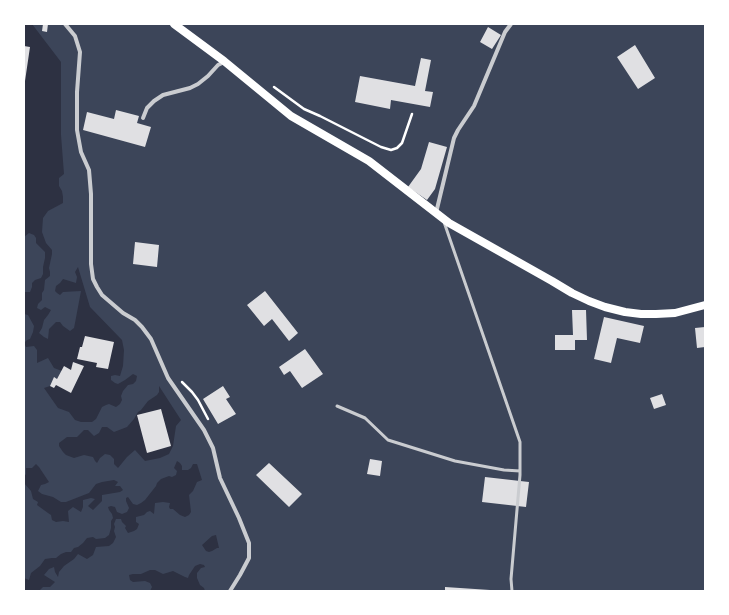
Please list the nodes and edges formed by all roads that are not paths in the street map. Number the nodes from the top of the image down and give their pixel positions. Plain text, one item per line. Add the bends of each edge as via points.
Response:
1 (65, 24) edge
2 (174, 24) edge
3 (511, 24) edge
4 (224, 61) junction
5 (143, 118) dead end
6 (436, 213) junction
7 (446, 223) junction
8 (705, 305) edge
9 (338, 406) dead end
10 (520, 471) junction
11 (230, 591) edge
12 (512, 591) edge

1 - 11 street via 75,36 80,52 77,130 90,178 93,279 102,295 142,327 168,378 204,430 212,448 220,478 249,542 248,558
2 - 4 main road
3 - 6 street via 505,32 474,106 454,138
4 - 5 street via 198,84 163,95 154,101 147,108
4 - 6 main road via 291,116 369,161
6 - 7 main road
7 - 8 main road via 572,293 605,307 624,312 656,314
7 - 10 lane via 520,442
9 - 10 lane via 365,418 388,440 455,461
10 - 12 lane

